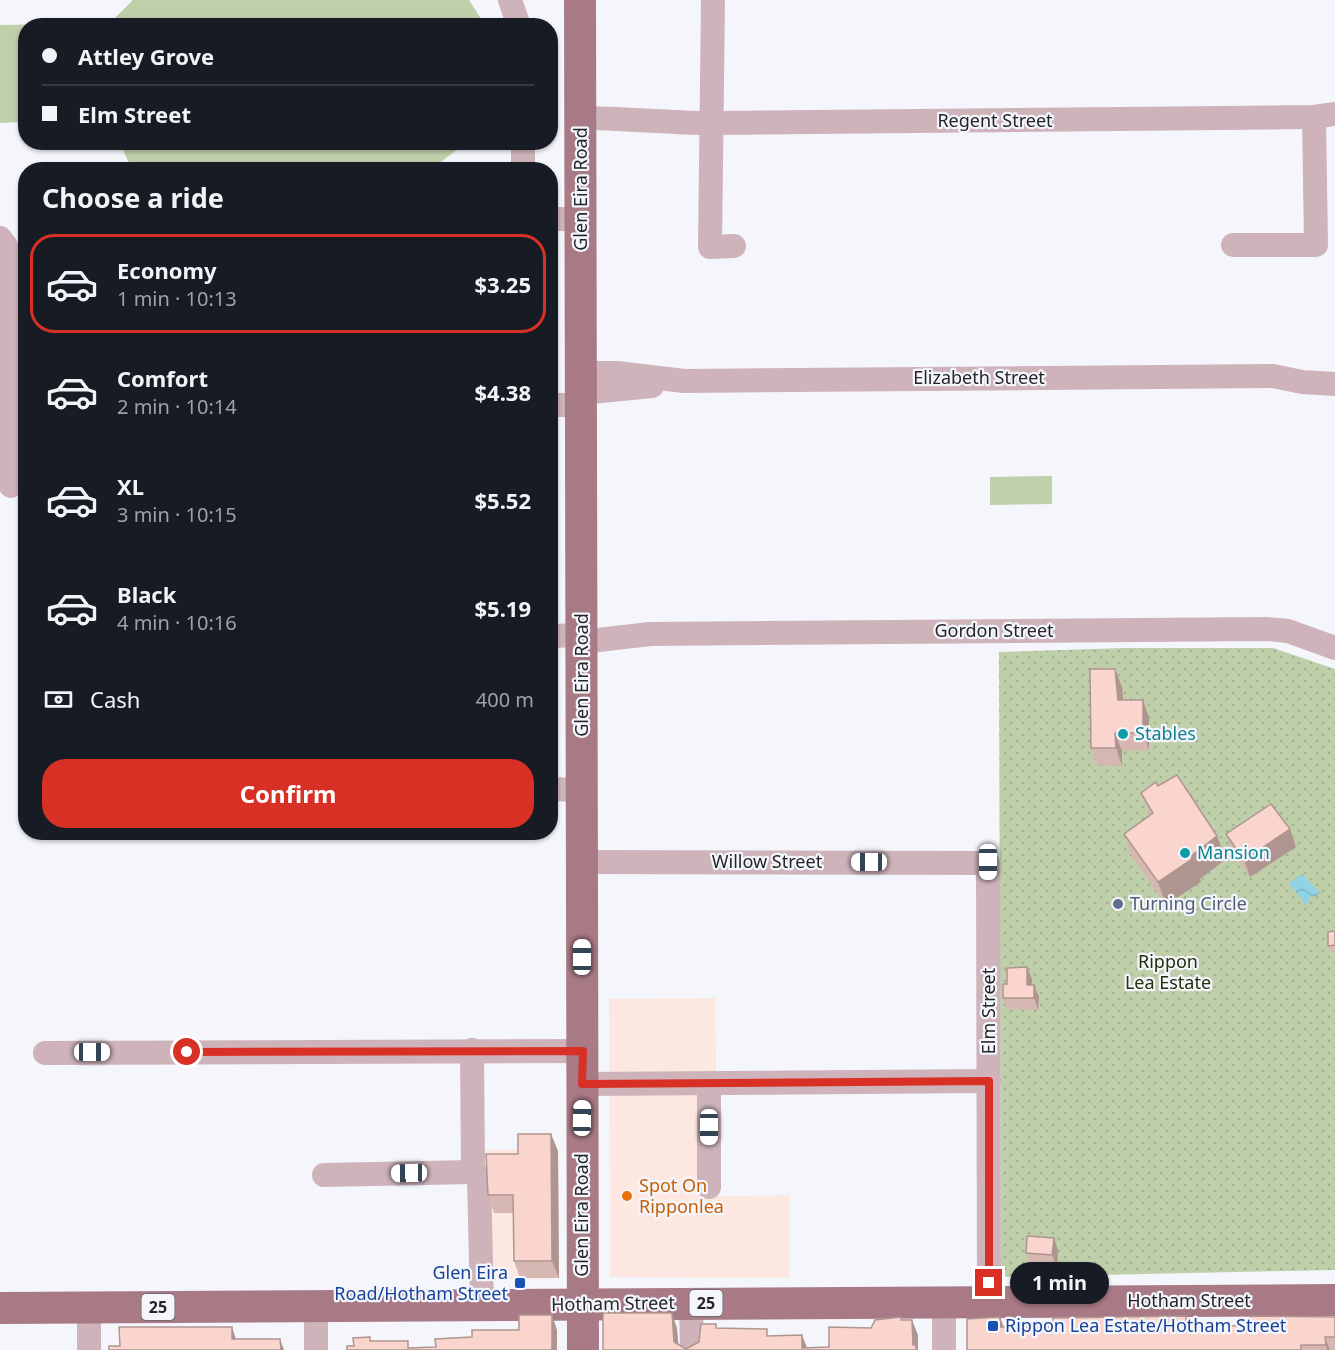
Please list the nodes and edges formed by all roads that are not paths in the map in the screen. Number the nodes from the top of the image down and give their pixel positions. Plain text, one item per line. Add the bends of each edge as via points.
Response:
1 (510, 0) edge
2 (580, 0) edge
3 (713, 0) edge
4 (516, 18) edge
5 (1325, 115) edge
6 (711, 123) junction
7 (580, 124) junction
8 (566, 219) edge
9 (0, 238) edge
10 (1233, 245) dead end
11 (734, 246) dead end
12 (1335, 369) edge
13 (1273, 376) junction
14 (1335, 384) edge
15 (573, 394) edge
16 (17, 400) edge
17 (11, 486) dead end
18 (582, 635) junction
19 (558, 636) edge
20 (1335, 648) edge
21 (558, 789) edge
22 (582, 790) junction
23 (582, 862) junction
24 (988, 862) joint
25 (472, 1050) junction
26 (583, 1051) junction
27 (45, 1053) dead end
28 (989, 1081) junction
29 (709, 1083) junction
30 (582, 1084) junction
31 (473, 1172) junction
32 (324, 1174) dead end
33 (709, 1186) dead end
34 (1335, 1300) edge
35 (944, 1302) junction
36 (582, 1303) junction
37 (691, 1303) junction
38 (989, 1303) junction
39 (316, 1306) junction
40 (482, 1306) junction
41 (89, 1307) junction
42 (0, 1308) edge
43 (89, 1350) edge
44 (316, 1350) edge
45 (583, 1350) edge
46 (692, 1350) edge
47 (944, 1350) edge

1 - 4 street
2 - 7 main road, Glen Eira Road
3 - 6 street
5 - 6 street, Regent Street
5 - 10 street via 1316,245
6 - 7 street, Regent Street via 654,123 621,118
6 - 11 street via 710,247
7 - 8 main road, Glen Eira Road
8 - 15 main road, Glen Eira Road
9 - 16 street via 8,258
12 - 13 street, Elizabeth Street via 1297,369
13 - 14 street, Elizabeth Street
13 - 15 street, Elizabeth Street via 684,381 617,373
15 - 18 main road, Glen Eira Road
16 - 17 street
18 - 19 street, Gordon Street
18 - 20 street, Gordon Street via 1267,629 1288,631
18 - 22 main road, Glen Eira Road
21 - 22 street
22 - 23 main road, Glen Eira Road
23 - 24 street, Willow Street
23 - 26 main road, Glen Eira Road
24 - 28 street, Elm Street
25 - 26 street
25 - 27 street
25 - 31 street
26 - 30 main road, Glen Eira Road
28 - 29 street
28 - 38 street, Elm Street
29 - 30 street
29 - 33 street
30 - 36 main road, Glen Eira Road
31 - 32 street
31 - 40 street via 480,1176
34 - 38 main road, Hotham Street / 25
35 - 37 main road, Hotham Street / 25
35 - 38 main road, Hotham Street / 25
35 - 47 street
36 - 37 main road, Hotham Street / 25
36 - 40 main road, Hotham Street / 25
36 - 45 main road, Glen Eira Road
37 - 46 street
39 - 40 main road, Hotham Street / 25
39 - 41 main road, Hotham Street / 25
39 - 44 street
41 - 42 main road, Hotham Street / 25
41 - 43 street

